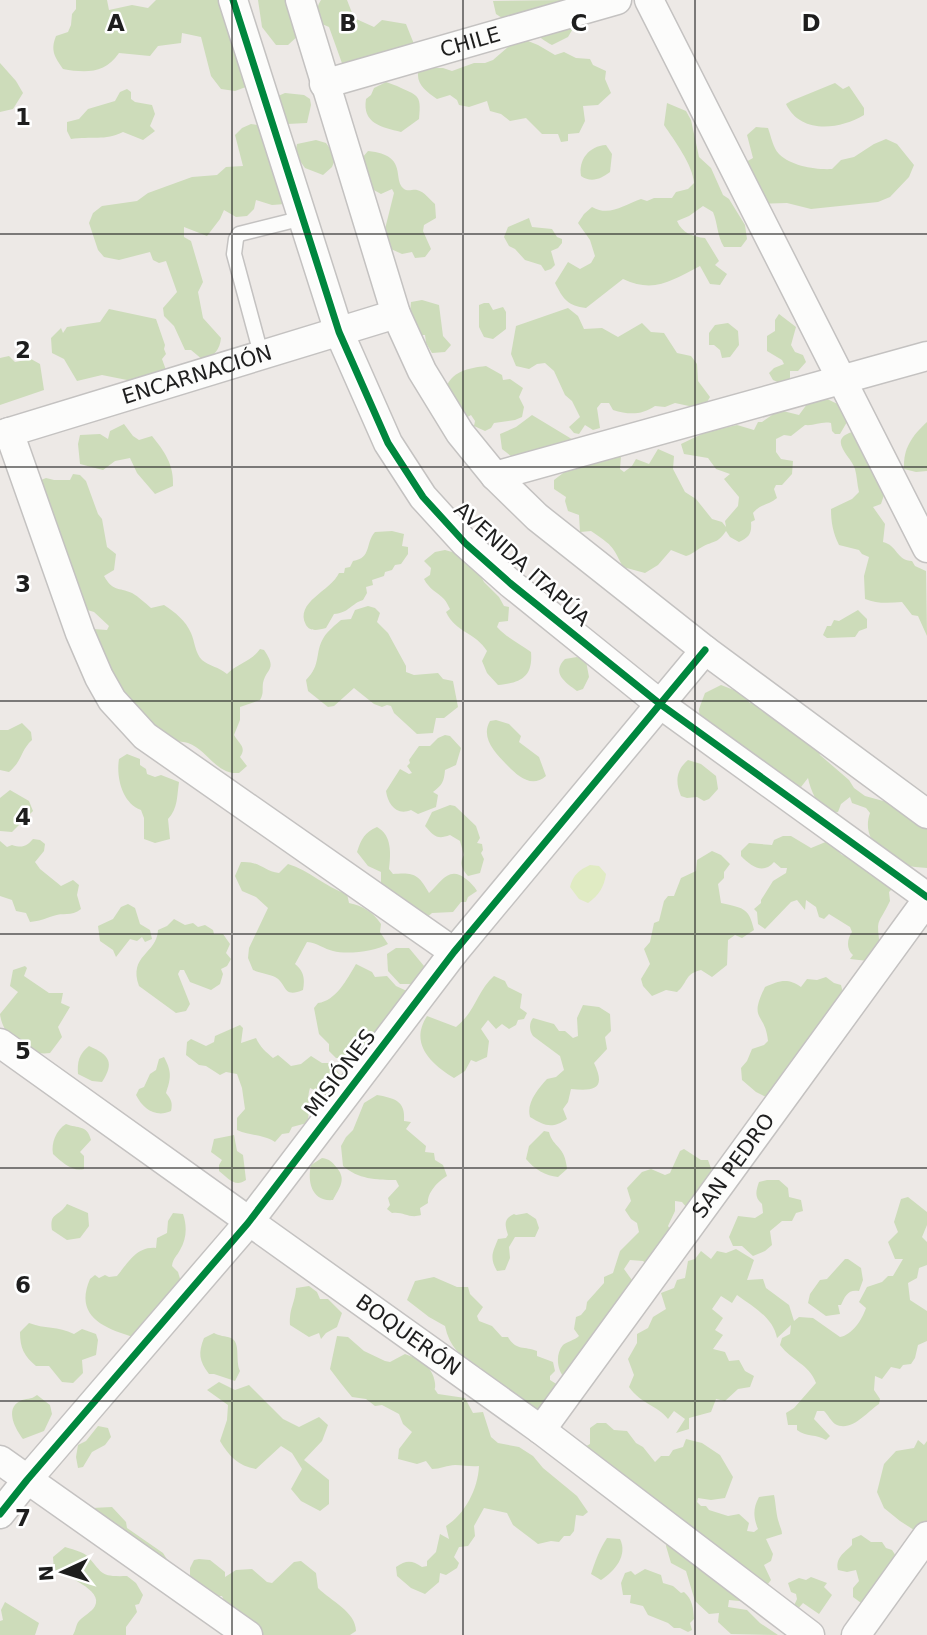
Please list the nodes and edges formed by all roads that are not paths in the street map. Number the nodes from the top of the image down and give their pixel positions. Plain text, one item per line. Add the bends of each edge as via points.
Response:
1 (233, 0) edge
2 (300, 0) edge
3 (617, 0) edge
4 (649, 0) edge
5 (324, 84) junction
6 (303, 218) junction
7 (396, 314) junction
8 (339, 332) junction
9 (261, 355) junction
10 (927, 356) edge
11 (841, 381) junction
12 (5, 433) edge
13 (495, 476) junction
14 (927, 548) edge
15 (705, 650) junction
16 (660, 704) junction
17 (927, 814) edge
18 (927, 899) edge
19 (454, 952) junction
20 (0, 1043) edge
21 (248, 1223) junction
22 (541, 1430) junction
23 (0, 1460) edge
24 (27, 1480) junction
25 (0, 1514) edge
26 (927, 1536) edge
27 (248, 1635) edge
28 (810, 1635) edge
29 (856, 1635) edge

1 - 6 street, AVENIDA ITAPÚA
2 - 5 street
3 - 5 street, CHILE
4 - 11 street
5 - 7 street
6 - 8 street, AVENIDA ITAPÚA
6 - 9 lane via 239,234 236,239 234,254
7 - 8 street, ENCARNACIÓN
7 - 13 street via 447,412
8 - 9 street, ENCARNACIÓN
8 - 16 street, AVENIDA ITAPÚA via 388,443 423,497 510,583
9 - 12 street, ENCARNACIÓN
10 - 11 street
11 - 13 street
11 - 14 street
12 - 19 street via 79,633 112,700 145,736
13 - 15 street via 537,517
15 - 16 street, MISIÓNES
15 - 17 street
16 - 18 street, AVENIDA ITAPÚA
16 - 19 street, MISIÓNES
18 - 22 street, SAN PEDRO
19 - 21 street, MISIÓNES
20 - 21 street, BOQUERÓN
21 - 22 street, BOQUERÓN
21 - 24 street, MISIÓNES
22 - 28 street, BOQUERÓN
23 - 24 street
24 - 25 street, MISIÓNES
24 - 27 street
26 - 29 street

